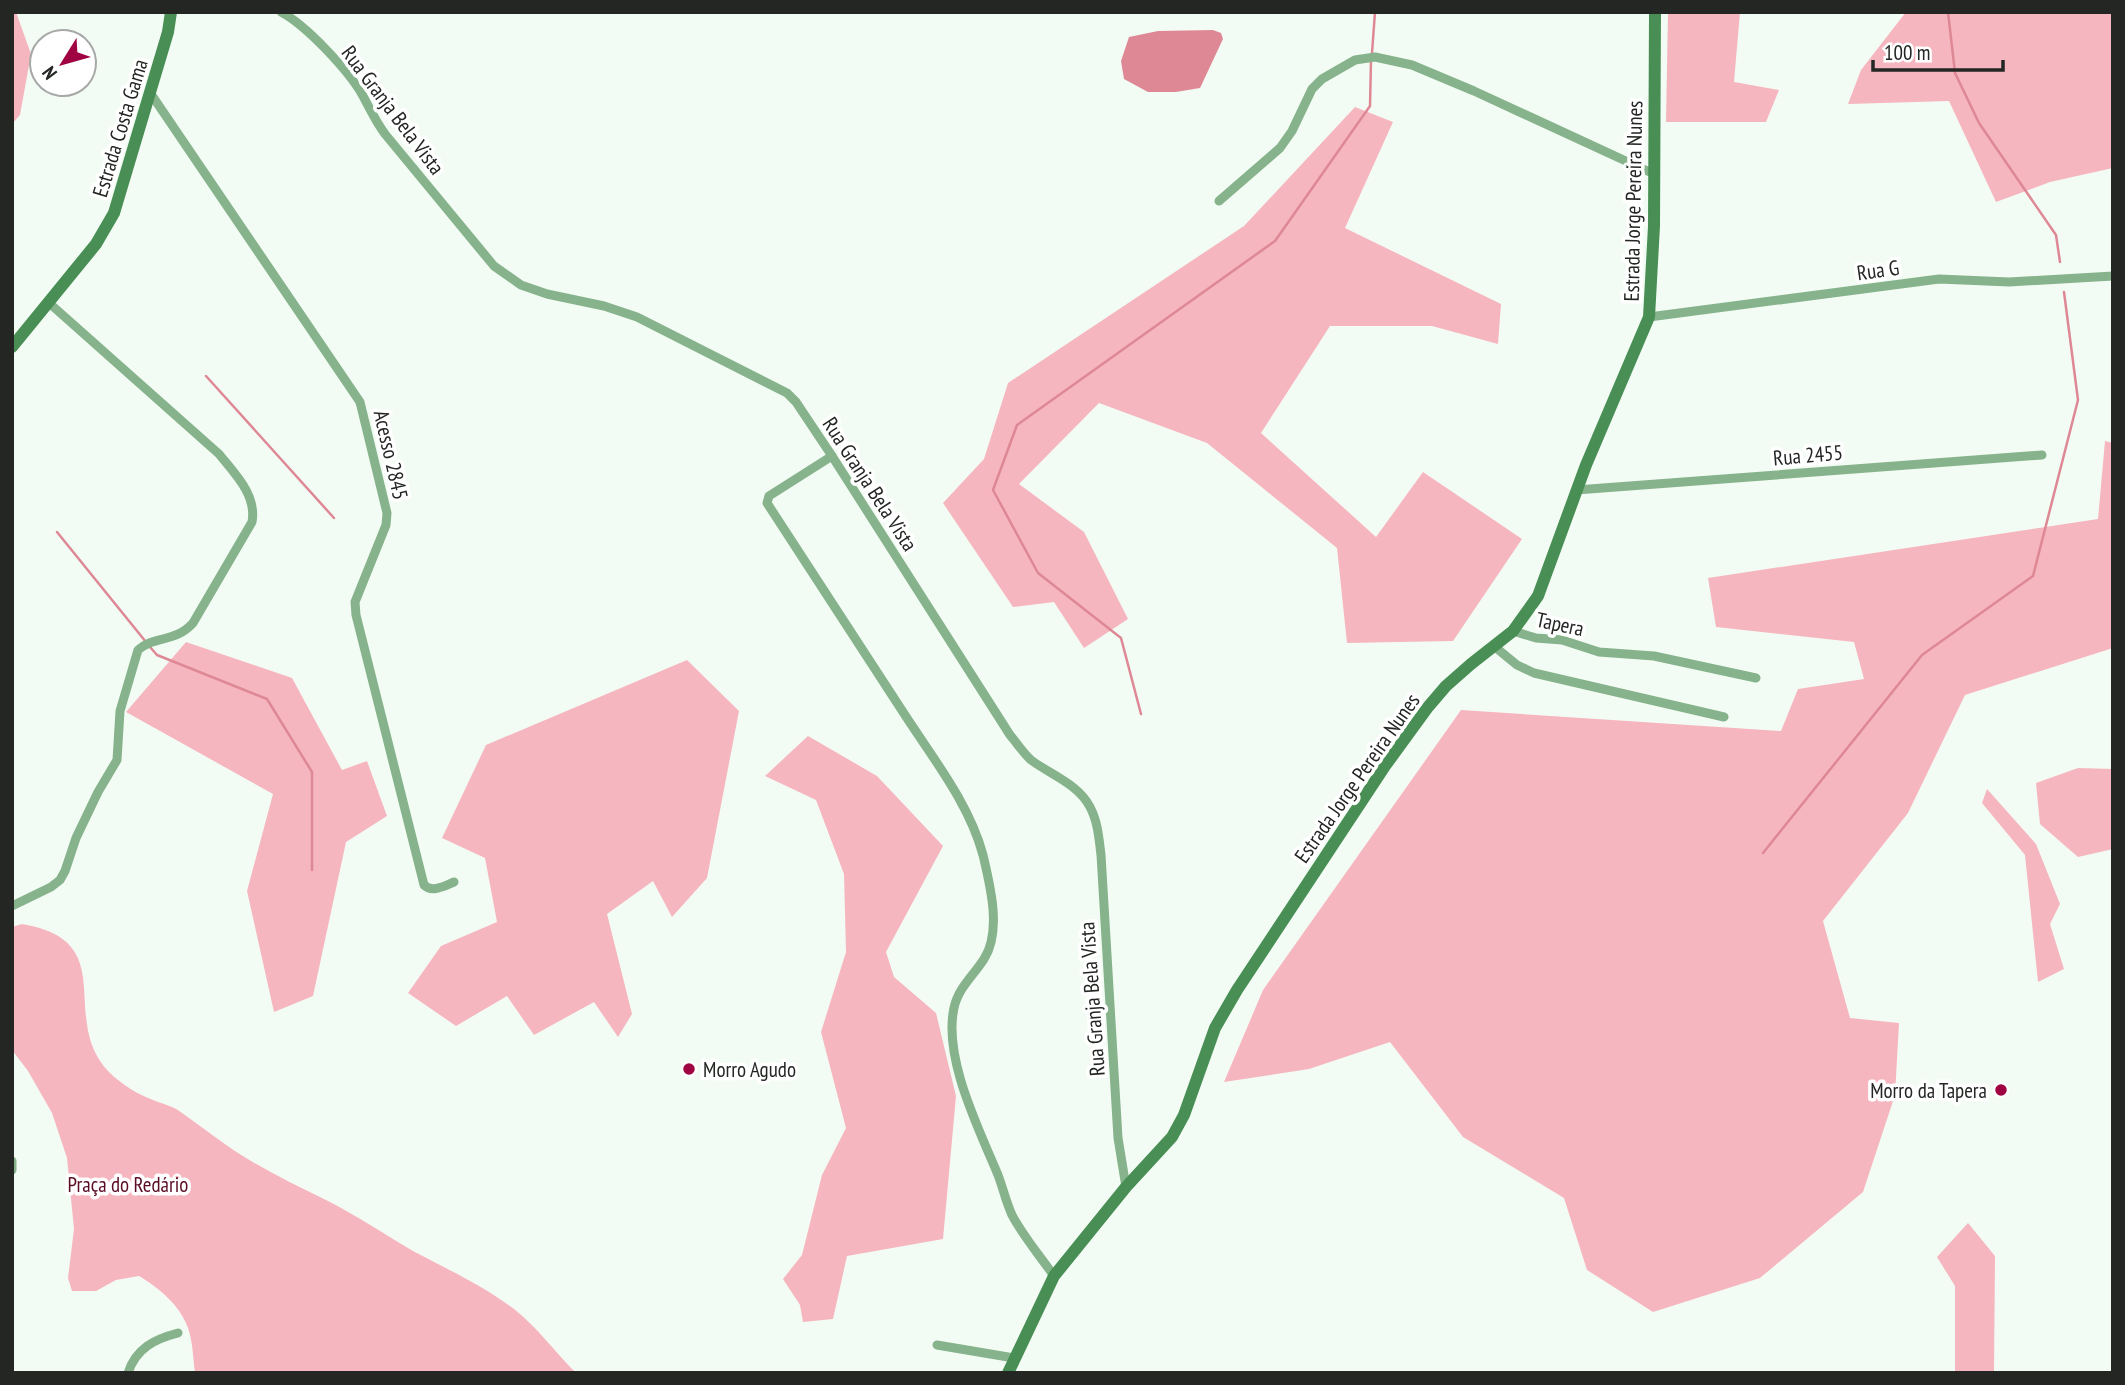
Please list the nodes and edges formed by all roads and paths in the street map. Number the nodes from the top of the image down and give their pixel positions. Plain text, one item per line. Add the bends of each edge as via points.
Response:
1 (170, 12) edge
2 (281, 12) edge
3 (1655, 12) edge
4 (151, 94) junction
5 (1654, 174) junction
6 (1219, 201) dead end
7 (2113, 275) edge
8 (48, 302) junction
9 (1649, 317) junction
10 (12, 347) edge
11 (2042, 455) dead end
12 (832, 456) junction
13 (1576, 490) junction
14 (1513, 631) junction
15 (1495, 647) junction
16 (1756, 678) dead end
17 (1724, 717) dead end
18 (454, 882) dead end
19 (12, 906) edge
20 (12, 1161) edge
21 (12, 1170) edge
22 (1126, 1187) junction
23 (1054, 1276) junction
24 (178, 1332) dead end
25 (937, 1345) dead end
26 (1014, 1358) junction
27 (128, 1373) edge
28 (1008, 1373) edge

1 - 4 street, Estrada Costa Gama
2 - 12 street, Rua Granja Bela Vista via 318,41 341,68 385,134 494,266 521,285 637,317 780,388 796,402
3 - 5 street, Estrada Jorge Pereira Nunes
4 - 8 street, Estrada Costa Gama via 114,213 96,244
4 - 18 street, Acesso 2845 via 360,402 387,513 355,602 356,615 424,885 433,889
5 - 6 street via 1474,91 1412,65 1376,57 1354,60 1322,79 1280,148
5 - 9 street, Estrada Jorge Pereira Nunes
7 - 9 street, Rua G via 2009,282 1939,279
8 - 10 street, Estrada Costa Gama
8 - 19 street via 219,454 238,478 254,511 253,522 193,624 176,637 138,650 120,711 117,760 76,838 60,880
9 - 13 street, Estrada Jorge Pereira Nunes
11 - 13 street, Rua 2455
12 - 22 street, Rua Granja Bela Vista via 1010,734 1030,759 1073,788 1091,808 1101,855 1118,1138
12 - 23 street via 769,496 767,503 973,825 992,905 992,939 983,961 957,994 953,1010 956,1057 969,1108 1013,1215
13 - 14 street, Estrada Jorge Pereira Nunes via 1538,596
14 - 15 street, Estrada Jorge Pereira Nunes
14 - 16 street, Tapera via 1599,652 1654,656
15 - 17 street via 1534,673
15 - 22 street, Estrada Jorge Pereira Nunes via 1446,686 1385,766 1215,1028 1172,1137
20 - 21 street
22 - 23 street, Estrada Jorge Pereira Nunes
23 - 26 street, Estrada Jorge Pereira Nunes
24 - 27 street via 147,1345
25 - 26 street
26 - 28 street, Estrada Jorge Pereira Nunes

